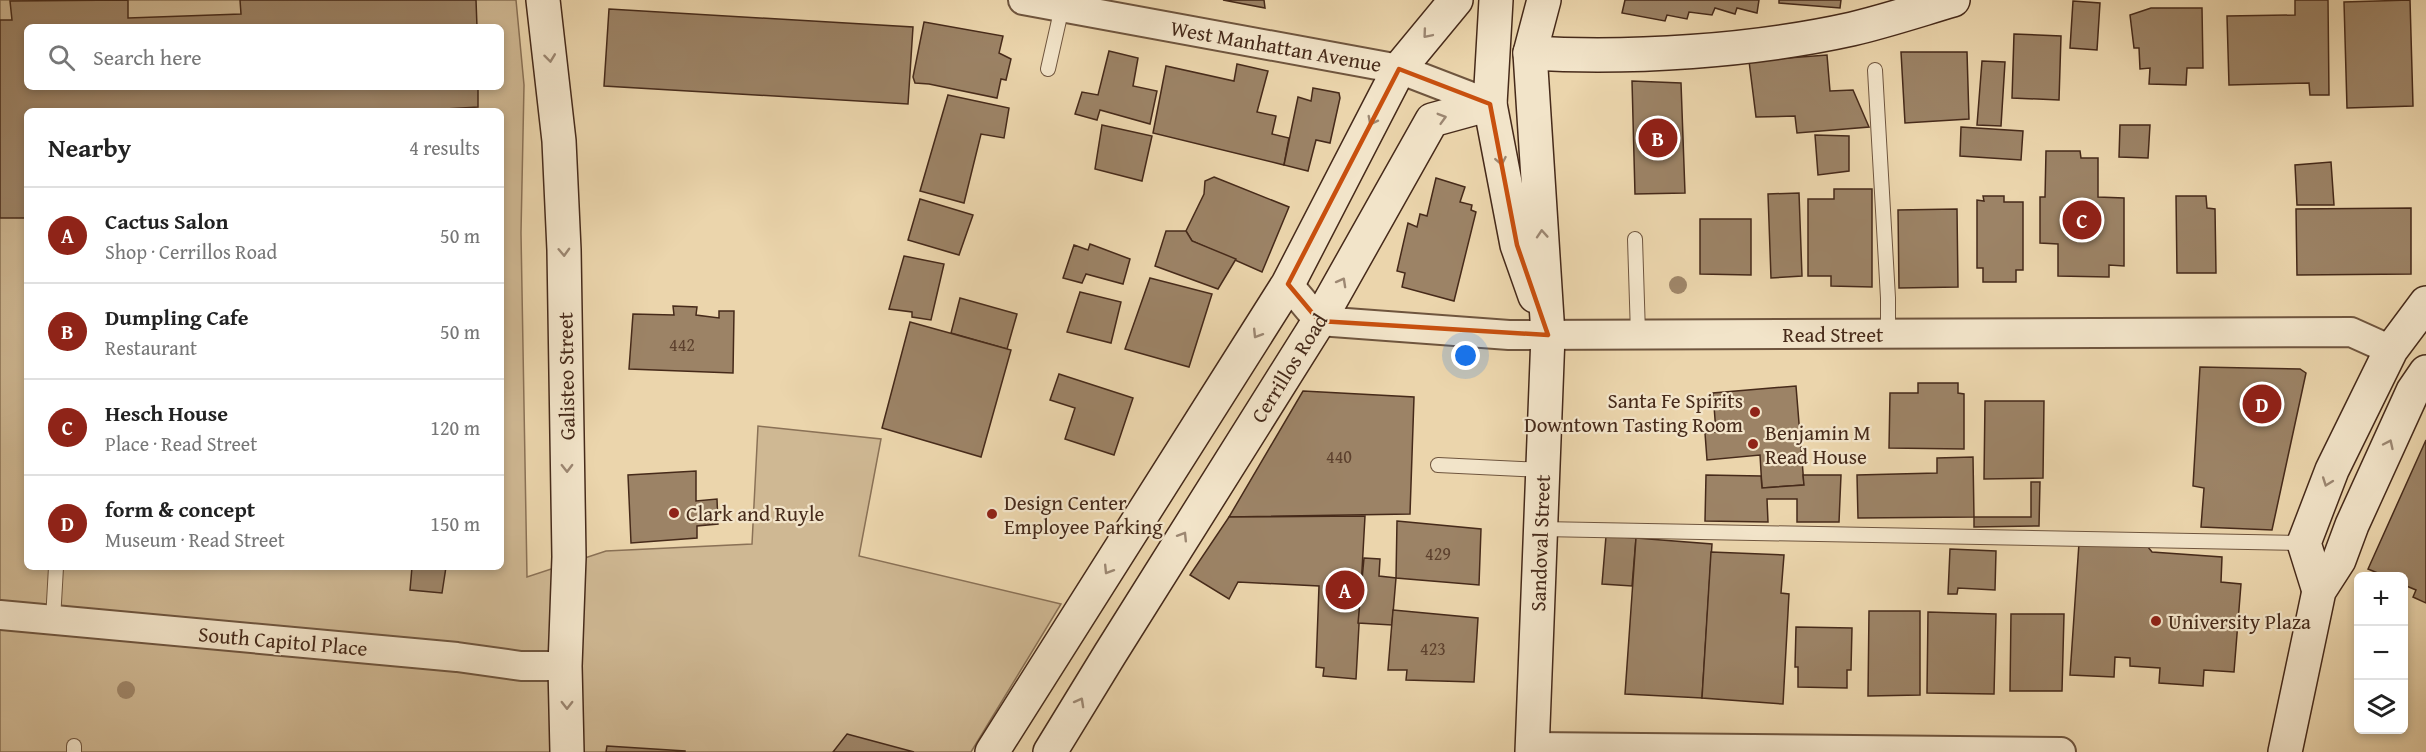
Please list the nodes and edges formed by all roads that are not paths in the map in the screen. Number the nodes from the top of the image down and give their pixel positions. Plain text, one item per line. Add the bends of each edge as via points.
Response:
1 (543, 0) edge
2 (1023, 0) edge
3 (1455, 0) edge
4 (1496, 0) edge
5 (1516, 0) edge
6 (1544, 0) edge
7 (1953, 0) edge
8 (1062, 8) junction
9 (1530, 53) junction
10 (1048, 69) dead end
11 (1399, 69) junction
12 (1875, 70) dead end
13 (1490, 104) junction
14 (1635, 239) dead end
15 (1288, 285) junction
16 (2426, 303) edge
17 (1319, 321) junction
18 (1888, 333) junction
19 (1548, 334) junction
20 (1638, 334) junction
21 (2391, 350) junction
22 (2426, 372) edge
23 (1438, 465) dead end
24 (1543, 470) junction
25 (2352, 525) junction
26 (1541, 529) junction
27 (2304, 543) junction
28 (56, 570) edge
29 (2319, 591) junction
30 (0, 615) edge
31 (54, 620) junction
32 (566, 666) junction
33 (1532, 749) edge
34 (567, 752) edge
35 (992, 752) edge
36 (1050, 752) edge
37 (2061, 752) edge
38 (2285, 752) edge

1 -> 32 street, Galisteo Street via 560,141 564,250 569,557
2 - 8 street, West Manhattan Avenue
3 -> 11 street
4 - 13 street, Sandoval Street
5 - 13 street
6 - 9 street
7 - 9 street via 1852,29 1757,45 1642,53
8 - 10 lane
8 - 11 street, West Manhattan Avenue
19 -> 9 street, Sandoval Street
11 - 13 street, West Manhattan Avenue
11 -> 15 street
12 - 18 lane
17 -> 13 street, Cerrillos Road via 1432,120
13 -> 19 street, Sandoval Street via 1516,245
14 - 20 lane
15 - 17 street
15 -> 35 street
16 - 21 street
17 - 19 street, Read Street via 1509,335
36 -> 17 street, Cerrillos Road
18 - 20 street, Read Street
18 - 21 street, Read Street via 2351,332
19 - 20 street, Read Street
19 - 24 street, Sandoval Street
21 - 25 street via 2397,366 2396,383 2358,454
21 -> 27 street via 2332,470
25 -> 22 street via 2413,391
23 - 24 lane
24 - 26 street, Sandoval Street
25 - 29 street via 2339,560
26 - 27 lane
26 - 33 street, Sandoval Street
27 - 29 street
28 - 31 lane
29 - 38 street
30 - 31 street, South Capitol Place
31 - 32 street, South Capitol Place via 521,666
32 -> 34 street, Galisteo Street
33 - 37 street

